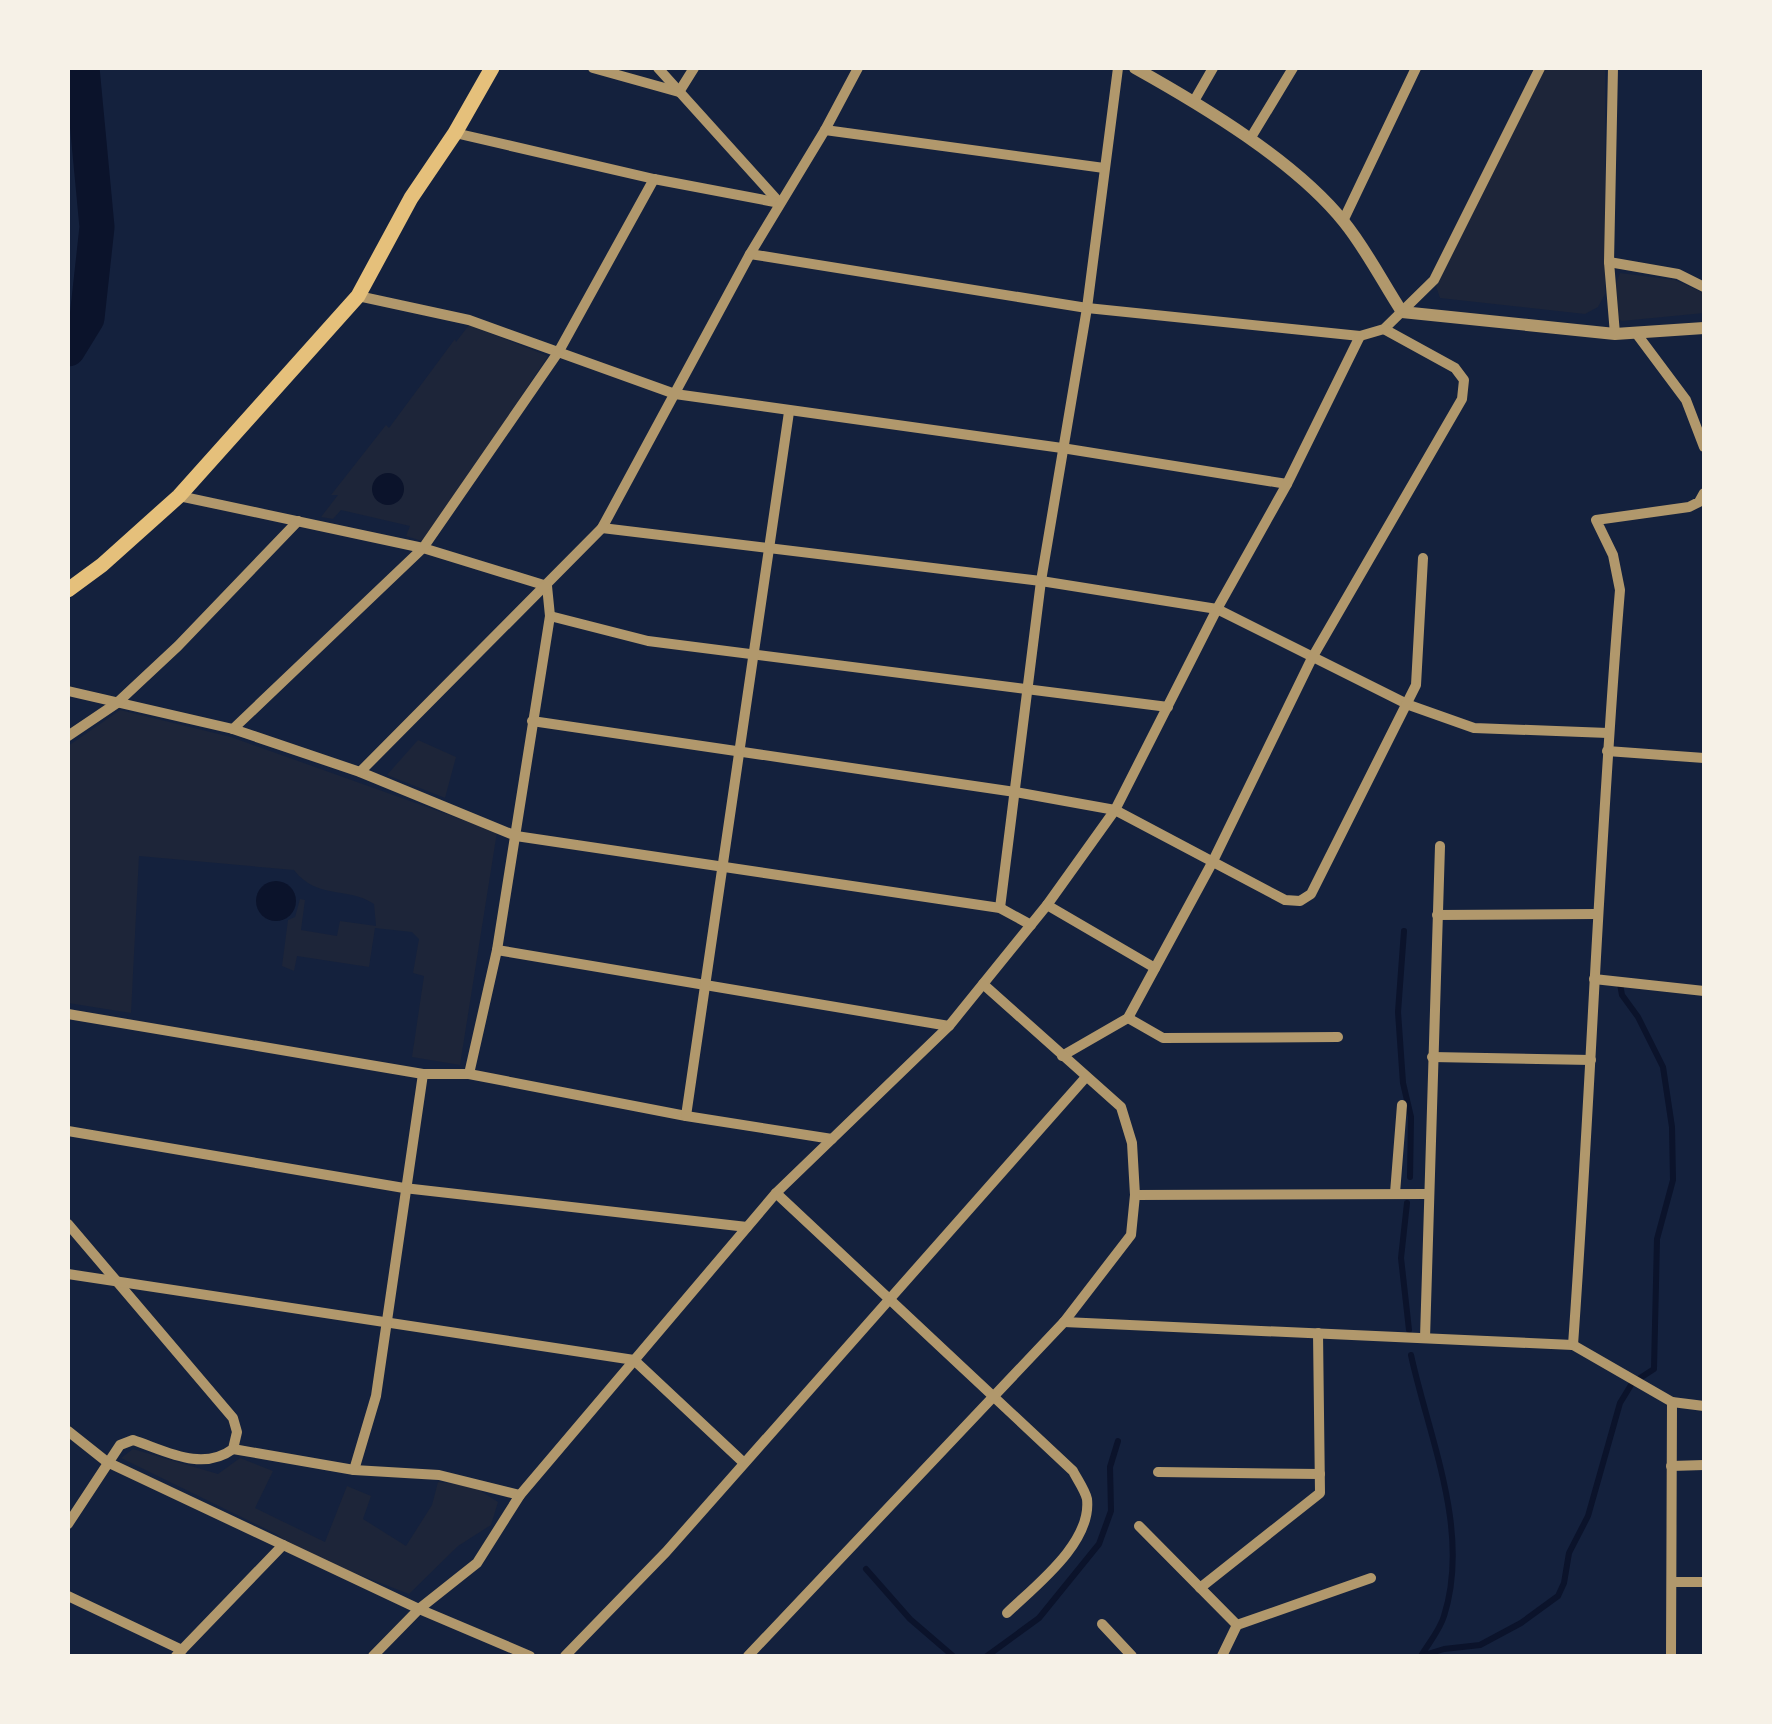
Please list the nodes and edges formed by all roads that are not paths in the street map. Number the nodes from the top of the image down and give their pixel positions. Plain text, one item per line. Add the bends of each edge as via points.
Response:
1 (492, 68) edge
2 (593, 68) edge
3 (658, 68) edge
4 (694, 68) edge
5 (858, 68) edge
6 (1118, 68) edge
7 (1136, 68) edge
8 (1213, 68) edge
9 (1293, 68) edge
10 (1416, 68) edge
11 (1540, 68) edge
12 (1613, 68) edge
13 (679, 92) junction
14 (1194, 101) junction
15 (825, 130) junction
16 (455, 133) junction
17 (1250, 139) junction
18 (1104, 168) junction
19 (654, 179) junction
20 (780, 203) junction
21 (1343, 221) junction
22 (750, 254) junction
23 (1609, 262) junction
24 (1704, 287) edge
25 (358, 296) junction
26 (1088, 308) junction
27 (1402, 312) junction
28 (1384, 328) junction
29 (1704, 328) edge
30 (1636, 332) junction
31 (1615, 334) junction
32 (1360, 336) junction
33 (560, 351) junction
34 (676, 394) junction
35 (790, 412) junction
36 (1062, 448) junction
37 (1704, 448) edge
38 (1287, 484) junction
39 (179, 496) junction
40 (1702, 498) edge
41 (298, 521) junction
42 (602, 528) junction
43 (769, 547) junction
44 (422, 548) junction
45 (1423, 558) dead end
46 (1041, 581) junction
47 (547, 586) junction
48 (68, 590) edge
49 (1218, 609) junction
50 (550, 616) junction
51 (755, 654) junction
52 (1312, 658) junction
53 (1030, 688) junction
54 (68, 691) edge
55 (117, 703) junction
56 (1408, 705) junction
57 (1168, 707) junction
58 (532, 722) junction
59 (234, 729) junction
60 (1608, 734) junction
61 (68, 736) edge
62 (1607, 751) junction
63 (738, 752) junction
64 (1704, 758) edge
65 (360, 772) junction
66 (1014, 792) junction
67 (1116, 810) junction
68 (516, 836) junction
69 (1440, 846) dead end
70 (1212, 863) junction
71 (722, 868) junction
72 (1047, 906) junction
73 (1000, 908) junction
74 (1596, 914) junction
75 (1437, 915) junction
76 (1031, 925) junction
77 (498, 950) junction
78 (1155, 968) junction
79 (1594, 979) junction
80 (983, 984) junction
81 (704, 987) junction
82 (1704, 991) edge
83 (68, 1014) edge
84 (1128, 1018) junction
85 (948, 1026) junction
86 (1338, 1037) dead end
87 (1062, 1056) junction
88 (1432, 1058) junction
89 (1592, 1060) junction
90 (423, 1074) junction
91 (469, 1074) junction
92 (1086, 1077) junction
93 (1402, 1105) dead end
94 (686, 1116) junction
95 (68, 1131) edge
96 (832, 1138) junction
97 (404, 1188) junction
98 (776, 1193) junction
99 (1395, 1194) junction
100 (1428, 1194) junction
101 (1135, 1196) junction
102 (68, 1224) edge
103 (747, 1227) junction
104 (68, 1274) edge
105 (114, 1282) junction
106 (890, 1296) junction
107 (1064, 1322) junction
108 (386, 1324) junction
109 (1318, 1333) junction
110 (1425, 1338) junction
111 (1573, 1345) junction
112 (634, 1360) junction
113 (994, 1394) junction
114 (1672, 1402) junction
115 (1704, 1406) edge
116 (68, 1430) edge
117 (234, 1448) junction
118 (107, 1462) junction
119 (744, 1462) junction
120 (1704, 1465) edge
121 (1671, 1466) junction
122 (354, 1470) junction
123 (1158, 1472) dead end
124 (1320, 1474) junction
125 (520, 1495) junction
126 (68, 1524) edge
127 (1139, 1526) dead end
128 (284, 1545) junction
129 (1371, 1578) dead end
130 (1673, 1582) junction
131 (1704, 1582) edge
132 (1200, 1588) junction
133 (68, 1596) edge
134 (419, 1609) junction
135 (1007, 1613) dead end
136 (1102, 1624) dead end
137 (1237, 1625) junction
138 (179, 1653) edge
139 (372, 1656) edge
140 (530, 1656) edge
141 (565, 1656) edge
142 (748, 1656) edge
143 (1132, 1656) edge
144 (1222, 1656) edge
145 (1671, 1656) edge

1 - 16 main road
2 - 13 street
3 - 13 street
4 - 13 street
5 - 15 street
6 - 18 street
7 - 14 street
8 - 14 street
9 - 17 street
10 - 21 street
11 - 27 street via 1434,280
12 - 23 street
13 - 20 street
14 - 17 street
15 - 18 street
15 - 20 street
16 - 19 street
16 - 25 main road
17 - 21 street
18 - 26 street
19 - 20 street
19 - 33 street
20 - 22 street
21 - 27 street
22 - 26 street
22 - 34 street
23 - 24 street via 1678,274
23 - 31 street
25 - 33 street via 469,320
25 - 39 main road
26 - 32 street
26 - 36 street
27 - 28 street
27 - 31 street
28 - 32 street
28 - 52 street via 1455,368 1464,380 1462,399
29 - 30 street
30 - 31 street
30 - 37 street via 1686,400
32 - 38 street
33 - 34 street
33 - 44 street
34 - 35 street
34 - 42 street
35 - 36 street
35 - 43 street
36 - 38 street
36 - 46 street
38 - 49 street
39 - 41 street
39 - 48 main road
40 - 60 street via 1689,507 1596,520 1613,554 1620,590
41 - 44 street
41 - 55 street
42 - 43 street
42 - 47 street
43 - 46 street
43 - 51 street
44 - 47 street
44 - 59 street
45 - 56 street via 1416,686
46 - 49 street
46 - 53 street
47 - 50 street
47 - 65 street
49 - 52 street
49 - 57 street
50 - 51 street via 648,641
50 - 58 street
51 - 53 street
51 - 63 street
52 - 56 street
52 - 70 street
53 - 57 street
53 - 66 street
54 - 55 street
55 - 59 street
55 - 61 street
56 - 60 street via 1474,728
56 - 70 street via 1312,894 1285,900
57 - 67 street
58 - 63 street
58 - 68 street
59 - 65 street
60 - 62 street
62 - 64 street
62 - 74 street
63 - 66 street
63 - 71 street
65 - 68 street
66 - 67 street
66 - 73 street
67 - 70 street
67 - 72 street
68 - 71 street
68 - 77 street
69 - 75 street
70 - 78 street
71 - 73 street
71 - 81 street
72 - 76 street
72 - 78 street
73 - 76 street
74 - 75 street
74 - 79 street
75 - 88 street
76 - 80 street
77 - 81 street
77 - 91 street
78 - 84 street
79 - 82 street
79 - 89 street
80 - 85 street
80 - 87 street
81 - 85 street
81 - 94 street
83 - 90 street
84 - 86 street via 1163,1038
84 - 87 street
85 - 96 street
87 - 92 street
88 - 89 street
88 - 100 street
89 - 111 street
90 - 91 street
90 - 97 street
91 - 94 street
92 - 101 street via 1121,1107 1132,1143
92 - 106 street
93 - 99 street
94 - 96 street
95 - 97 street
96 - 98 street
97 - 103 street
97 - 108 street
98 - 103 street
98 - 106 street
99 - 100 street
99 - 101 street
100 - 110 street
101 - 107 street via 1131,1235
102 - 105 street
103 - 112 street
104 - 105 street
105 - 108 street
105 - 117 street via 233,1418
106 - 113 street
106 - 119 street
107 - 109 street
107 - 113 street
108 - 112 street
108 - 122 street via 376,1396
109 - 110 street
109 - 124 street
110 - 111 street
111 - 114 street
112 - 119 street
112 - 125 street
113 - 135 street via 1073,1471 1087,1499 1082,1533
113 - 142 street
114 - 115 street
114 - 121 street
116 - 118 street
117 - 118 street via 198,1461 133,1440
117 - 122 street
118 - 126 street
118 - 128 street
119 - 141 street
120 - 121 street
121 - 130 street
122 - 125 street via 438,1475
123 - 124 street
124 - 132 street via 1320,1494
125 - 134 street via 477,1563
127 - 132 street
128 - 134 street
128 - 138 street
129 - 137 street
130 - 131 street
130 - 145 street
132 - 137 street
133 - 138 street
134 - 139 street
134 - 140 street
136 - 143 street
137 - 144 street

